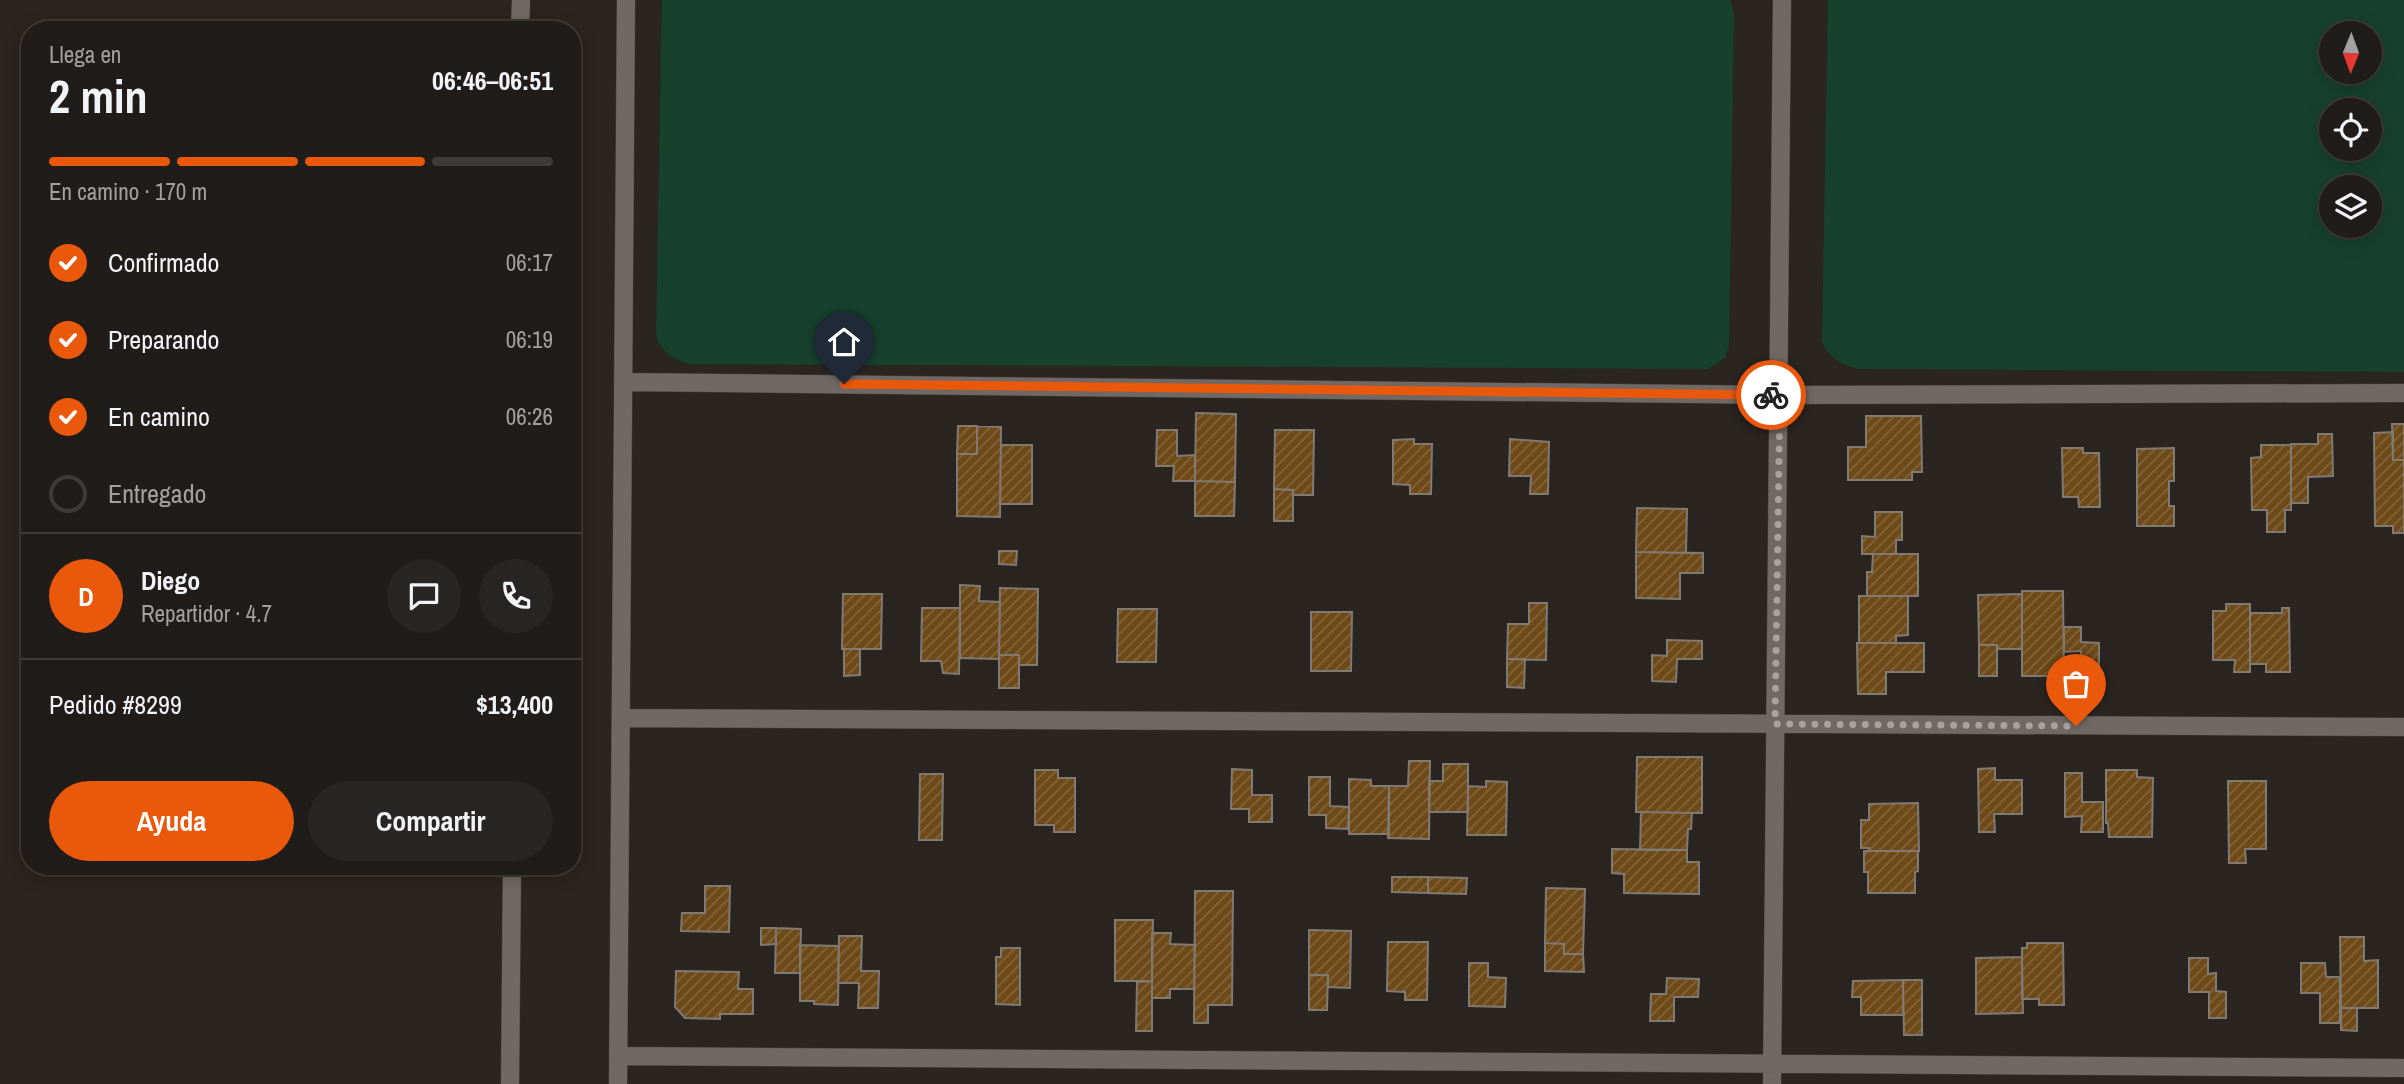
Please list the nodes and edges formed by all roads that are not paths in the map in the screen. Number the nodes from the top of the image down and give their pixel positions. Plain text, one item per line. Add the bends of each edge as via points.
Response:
1 (520, 0) edge
2 (626, 0) edge
3 (1782, 0) edge
4 (520, 21) edge
5 (623, 382) junction
6 (2404, 393) edge
7 (1780, 395) junction
8 (621, 718) junction
9 (1775, 724) junction
10 (2404, 727) edge
11 (512, 875) edge
12 (618, 1056) junction
13 (1772, 1064) junction
14 (2404, 1068) edge
15 (510, 1084) edge
16 (618, 1084) edge
17 (1772, 1084) edge

1 - 4 street
2 - 5 street
3 - 7 street
5 - 7 street
5 - 8 street
6 - 7 street
7 - 9 street
8 - 9 street
8 - 12 street
9 - 10 street
9 - 13 street
11 - 15 street
12 - 13 street
12 - 16 street
13 - 14 street
13 - 17 street

